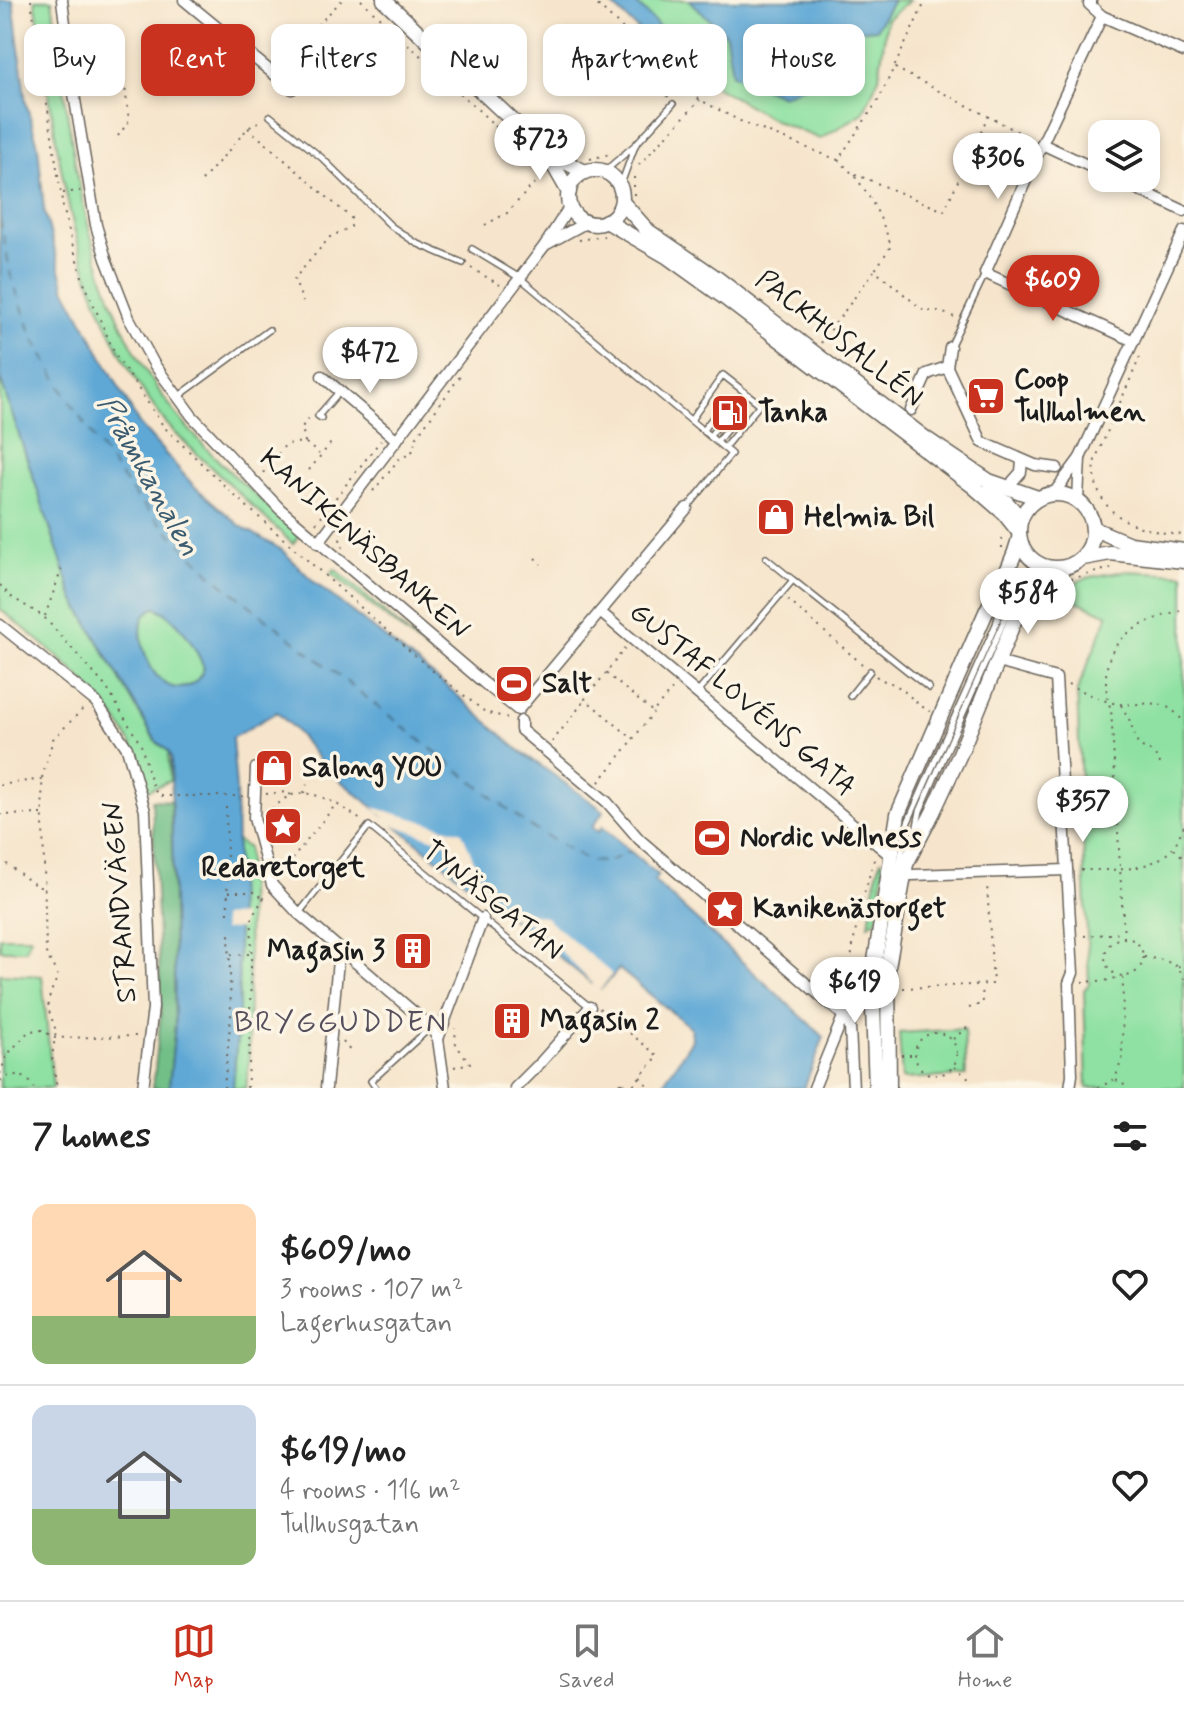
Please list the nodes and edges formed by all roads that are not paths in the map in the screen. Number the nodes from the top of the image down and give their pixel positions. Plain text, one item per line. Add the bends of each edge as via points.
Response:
1 (62, 0) edge
2 (184, 0) edge
3 (384, 0) edge
4 (1091, 0) edge
5 (1102, 16) junction
6 (1184, 52) edge
7 (271, 71) edge
8 (673, 104) dead end
9 (270, 116) road end
10 (1042, 144) junction
11 (635, 145) junction
12 (546, 152) junction
13 (1088, 165) edge
14 (605, 171) junction
15 (585, 172) junction
16 (1144, 192) edge
17 (621, 194) junction
18 (570, 199) junction
19 (1184, 211) edge
20 (606, 221) junction
21 (587, 222) junction
22 (1184, 231) edge
23 (545, 245) junction
24 (472, 249) dead end
25 (463, 263) road end
26 (985, 273) junction
27 (520, 278) junction
28 (269, 330) dead end
29 (1139, 344) junction
30 (950, 347) joint
31 (947, 367) junction
32 (322, 376) dead end
33 (339, 391) junction
34 (178, 397) junction
35 (911, 410) dead end
36 (718, 411) dead end
37 (725, 416) dead end
38 (321, 418) dead end
39 (691, 420) junction
40 (733, 422) dead end
41 (703, 430) junction
42 (710, 436) junction
43 (397, 440) junction
44 (717, 442) junction
45 (724, 448) junction
46 (1080, 458) junction
47 (1022, 460) junction
48 (1057, 468) dead end
49 (1013, 481) dead end
50 (1054, 493) junction
51 (1038, 498) junction
52 (1078, 500) junction
53 (687, 508) joint
54 (1093, 524) junction
55 (1020, 530) junction
56 (318, 543) junction
57 (1184, 551) edge
58 (766, 558) dead end
59 (1083, 558) junction
60 (1184, 561) edge
61 (1043, 566) junction
62 (1066, 567) junction
63 (1009, 569) junction
64 (793, 580) junction
65 (1024, 597) junction
66 (600, 612) junction
67 (0, 625) edge
68 (998, 662) junction
69 (870, 671) road end
70 (984, 683) junction
71 (929, 688) dead end
72 (697, 694) junction
73 (850, 696) dead end
74 (519, 716) junction
75 (256, 768) dead end
76 (891, 856) junction
77 (1067, 870) junction
78 (903, 873) junction
79 (298, 913) junction
80 (483, 918) junction
81 (882, 921) junction
82 (339, 950) junction
83 (590, 1007) joint
84 (845, 1011) junction
85 (431, 1027) junction
86 (438, 1039) junction
87 (529, 1084) edge
88 (143, 1088) edge
89 (326, 1088) edge
90 (376, 1088) edge
91 (445, 1088) edge
92 (515, 1088) edge
93 (814, 1088) edge
94 (853, 1088) edge
95 (876, 1088) edge
96 (889, 1088) edge
97 (1070, 1088) edge

1 - 34 street, KANIKENÄSBANKEN via 90,189 106,259 129,318
2 - 7 street
3 - 12 street
4 - 5 street
5 - 6 street
5 - 10 street
8 - 11 lane
9 - 25 lane via 391,226
10 - 13 street
10 - 26 street
11 - 14 lane
11 - 17 lane
12 - 15 street
12 - 18 street
14 - 15 street
14 - 17 street
15 - 18 street via 574,180
16 - 19 street
17 - 20 street
17 - 51 street, PACKHUSALLÉN via 648,231 925,438 989,481
18 - 21 street via 574,213
18 - 23 street
20 - 21 street
20 - 55 street, PACKHUSALLÉN via 690,273 973,486 1006,502
21 - 23 street
22 - 29 street
23 - 27 street
24 - 27 lane
26 - 29 street
26 - 30 lane
27 - 39 lane
27 - 43 street
28 - 34 lane
29 - 46 street
30 - 31 street
31 - 35 street via 927,374
31 - 47 street via 982,442
32 - 33 street
33 - 38 lane
33 - 43 street
34 - 56 street, KANIKENÄSBANKEN via 237,465
36 - 41 lane
37 - 42 lane
39 - 41 lane
39 - 45 lane via 723,375 760,404
40 - 44 lane
41 - 42 lane
42 - 44 lane
43 - 56 street
44 - 45 lane
45 - 53 lane via 731,454
46 - 50 street
46 - 52 street
47 - 48 street
47 - 49 street
50 - 51 street
50 - 52 street
51 - 55 street via 1030,504
52 - 54 street
53 - 66 street
54 - 57 street via 1130,544
54 - 59 street
55 - 61 street via 1024,551
55 - 63 street
56 - 74 street, KANIKENÄSBANKEN
58 - 64 lane
59 - 60 street via 1110,553
59 - 62 street
61 - 62 street
61 - 65 street via 1027,580
62 - 65 street
63 - 76 street via 906,794
63 - 81 lane via 996,624 908,822 890,909
64 - 71 lane
64 - 72 lane
65 - 68 street
65 - 70 lane via 1010,607
66 - 72 street, GUSTAF LOVÉNS GATA
66 - 74 street
67 - 88 street, STRANDVÄGEN via 92,699 127,748 145,811 153,1008
68 - 70 street
68 - 77 street via 1056,678
69 - 73 lane
70 - 78 street
72 - 76 street, GUSTAF LOVÉNS GATA
74 - 84 street, KANIKENÄSBANKEN via 521,730 607,802 639,839
75 - 79 street via 254,818 272,885
76 - 81 street
77 - 78 street
77 - 97 street via 1073,973
78 - 96 street via 888,967
79 - 80 lane, TYNÄSGATAN via 369,826
79 - 82 street
80 - 83 lane, TYNÄSGATAN
80 - 86 street
81 - 95 street via 872,980
82 - 85 street
82 - 89 street
83 - 87 street via 539,1064
84 - 93 street
84 - 94 street
85 - 86 street
85 - 90 lane via 371,1081
86 - 91 street
87 - 92 street

